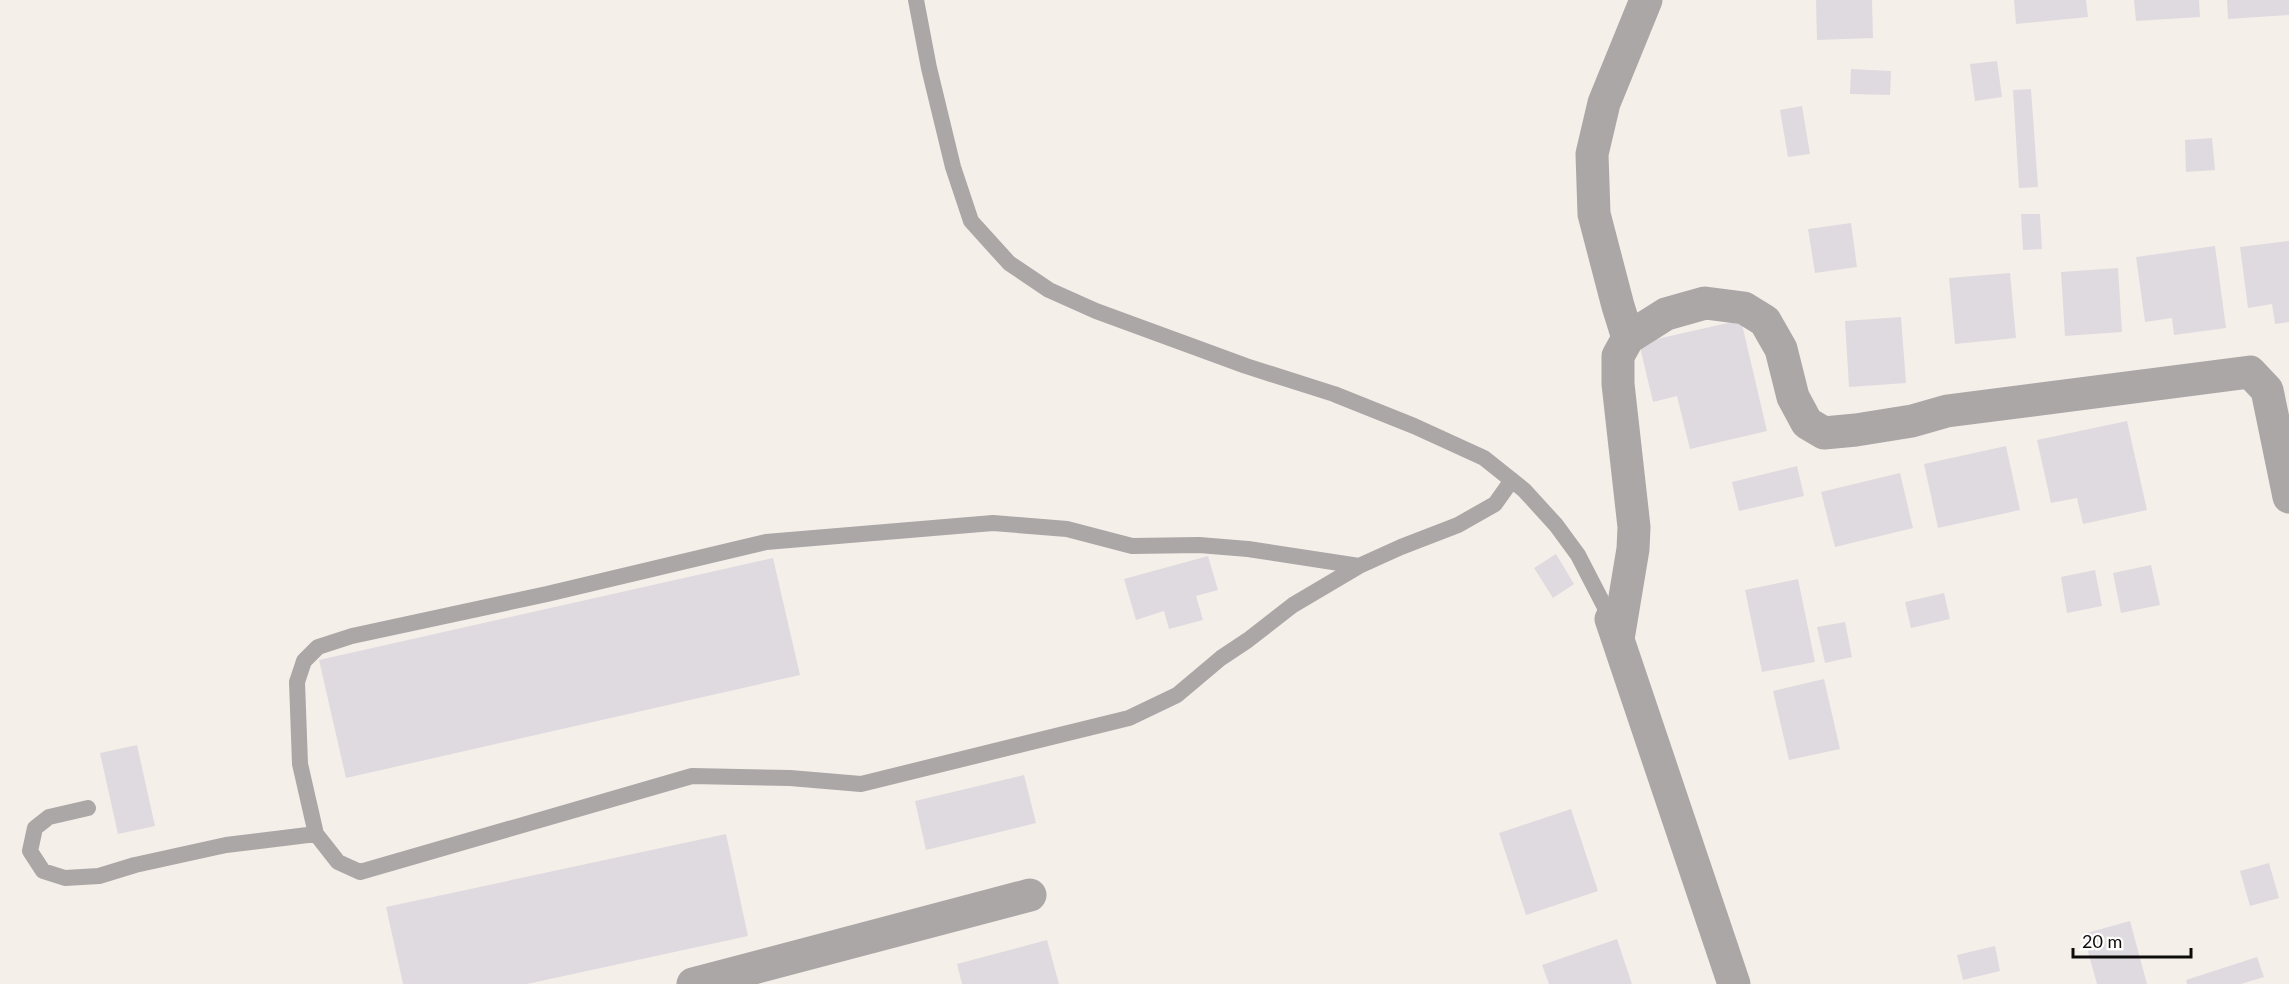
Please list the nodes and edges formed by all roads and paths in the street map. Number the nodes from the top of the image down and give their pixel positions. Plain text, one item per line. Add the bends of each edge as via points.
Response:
1 (916, 0) edge
2 (1646, 0) edge
3 (1629, 338) junction
4 (1512, 480) junction
5 (2289, 497) edge
6 (1359, 566) junction
7 (1614, 628) junction
8 (88, 808) dead end
9 (316, 834) junction
10 (1030, 895) dead end
11 (693, 984) edge
12 (1734, 984) edge

1 - 4 lane via 953,167 971,221 1009,263 1049,290 1096,311 1414,426 1484,458
2 - 3 street via 1604,103 1592,154 1594,214
3 - 5 street via 1666,314 1705,303 1744,308 1765,321 1781,350 1792,397 1807,423 1824,433 1912,421 1947,411 2250,372 2267,390
3 - 7 street via 1618,356 1618,384 1633,549
4 - 6 lane via 1495,504 1458,525
4 - 7 lane via 1557,525 1578,555
6 - 9 lane via 1293,605 1221,657 1177,695 1129,718 861,784 692,776 360,872 338,862
6 - 9 lane via 1248,549 1132,546 1067,529 993,523 766,542 352,636 318,647 304,661 297,682 300,764
7 - 12 street
8 - 9 lane via 49,817 35,828 30,851 43,872 66,878 99,876 226,845
10 - 11 street

